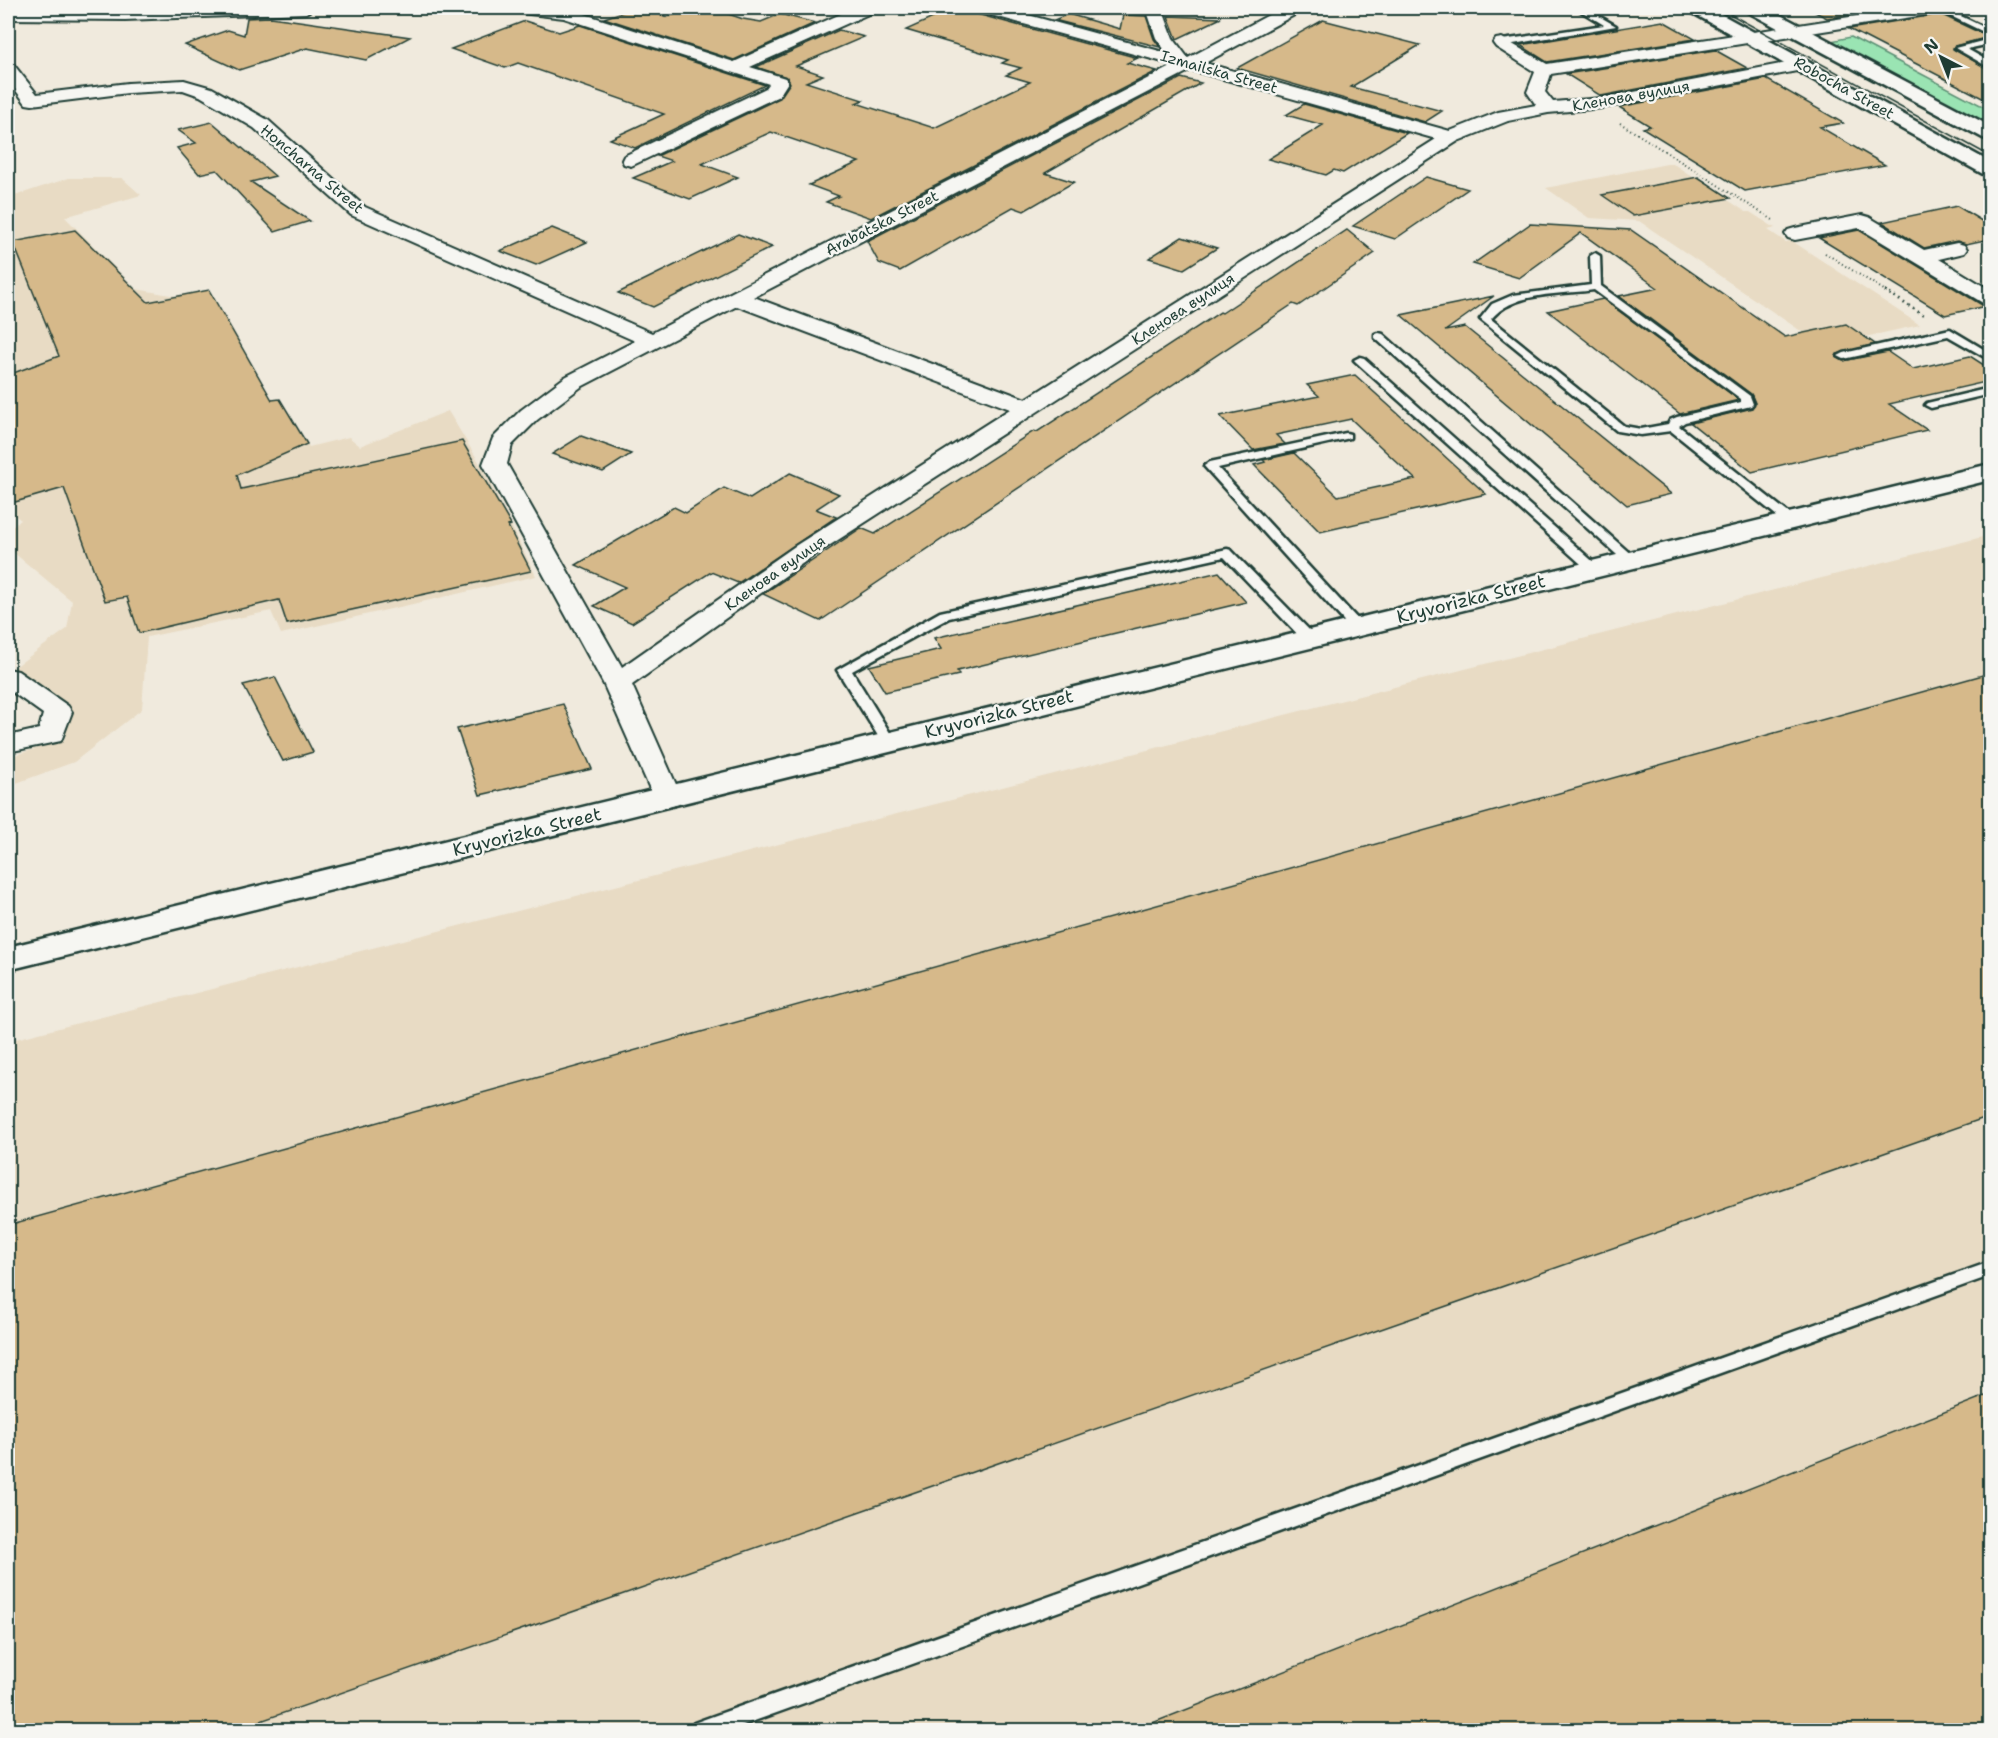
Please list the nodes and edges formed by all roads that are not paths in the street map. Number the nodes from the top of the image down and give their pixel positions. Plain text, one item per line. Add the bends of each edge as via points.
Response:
1 (306, 8) edge
2 (521, 8) edge
3 (867, 8) edge
4 (986, 8) edge
5 (1154, 8) edge
6 (1294, 8) edge
7 (1580, 8) edge
8 (1697, 8) edge
9 (1754, 8) edge
10 (1931, 8) edge
11 (1937, 8) edge
12 (572, 10) edge
13 (9, 19) edge
14 (1797, 30) junction
15 (1990, 33) edge
16 (1753, 38) junction
17 (1990, 42) edge
18 (1502, 43) joint
19 (1186, 63) junction
20 (1802, 65) junction
21 (1990, 65) edge
22 (736, 67) junction
23 (8, 69) edge
24 (1545, 70) junction
25 (1548, 108) junction
26 (1990, 134) edge
27 (1452, 137) junction
28 (631, 160) dead end
29 (1990, 170) edge
30 (1795, 234) road end
31 (1957, 249) dead end
32 (1595, 256) dead end
33 (1921, 257) junction
34 (1596, 287) junction
35 (736, 298) junction
36 (1990, 299) edge
37 (1379, 336) dead end
38 (651, 340) junction
39 (1844, 356) dead end
40 (1990, 357) edge
41 (1360, 360) dead end
42 (1990, 391) edge
43 (1931, 405) dead end
44 (1028, 408) junction
45 (1673, 427) junction
46 (1346, 436) dead end
47 (1990, 472) edge
48 (1791, 521) junction
49 (1630, 560) junction
50 (1594, 569) junction
51 (1356, 626) junction
52 (1309, 638) junction
53 (8, 677) edge
54 (617, 683) junction
55 (888, 741) junction
56 (8, 744) edge
57 (668, 798) junction
58 (8, 959) edge
59 (1990, 1269) edge
60 (702, 1731) edge

1 - 13 street
2 - 12 street
3 - 22 street
4 - 19 street, Izmailska Street
5 - 19 street via 1165,38
6 - 19 street, Arabatska Street
7 - 18 lane via 1612,26
8 - 16 main road, Robocha Street
9 - 14 main road, Robocha Street
10 - 11 street
10 - 14 street
11 - 15 lane
12 - 22 street
14 - 16 street
14 - 26 main road, Robocha Street
16 - 20 main road, Robocha Street
16 - 24 street
17 - 21 lane via 1959,48
18 - 24 street
19 - 27 street, Izmailska Street
19 - 35 street, Arabatska Street
20 - 25 street, Кленова вулиця via 1591,105
20 - 29 main road, Robocha Street
22 - 28 street via 779,82 773,92
23 - 38 street, Honcharna Street via 32,100 184,85 206,92 261,124 358,212
24 - 25 street via 1536,92
25 - 27 street, Кленова вулиця via 1504,117
27 - 44 street, Кленова вулиця
30 - 33 street via 1862,221
31 - 33 street
32 - 34 lane
33 - 36 street
34 - 45 lane via 1746,398 1747,404 1681,419
34 - 45 lane via 1517,297 1496,306 1485,320 1621,429 1641,432
35 - 38 street, Arabatska Street
35 - 44 street
37 - 49 lane
38 - 54 street, Arabatska Street via 573,382 529,415 501,443 495,464
39 - 40 lane via 1950,332
41 - 50 lane
42 - 43 lane
44 - 54 street, Кленова вулиця via 804,551
45 - 48 lane
46 - 51 lane via 1210,466
47 - 48 main road, Kryvorizka Street
48 - 49 main road, Kryvorizka Street
49 - 50 main road, Kryvorizka Street
50 - 51 main road, Kryvorizka Street
51 - 52 main road, Kryvorizka Street
52 - 55 main road, Kryvorizka Street
52 - 55 lane via 1227,553 945,615 844,670
53 - 56 street via 58,712 51,735
54 - 57 street
55 - 57 main road, Kryvorizka Street
57 - 58 main road, Kryvorizka Street
59 - 60 lane

